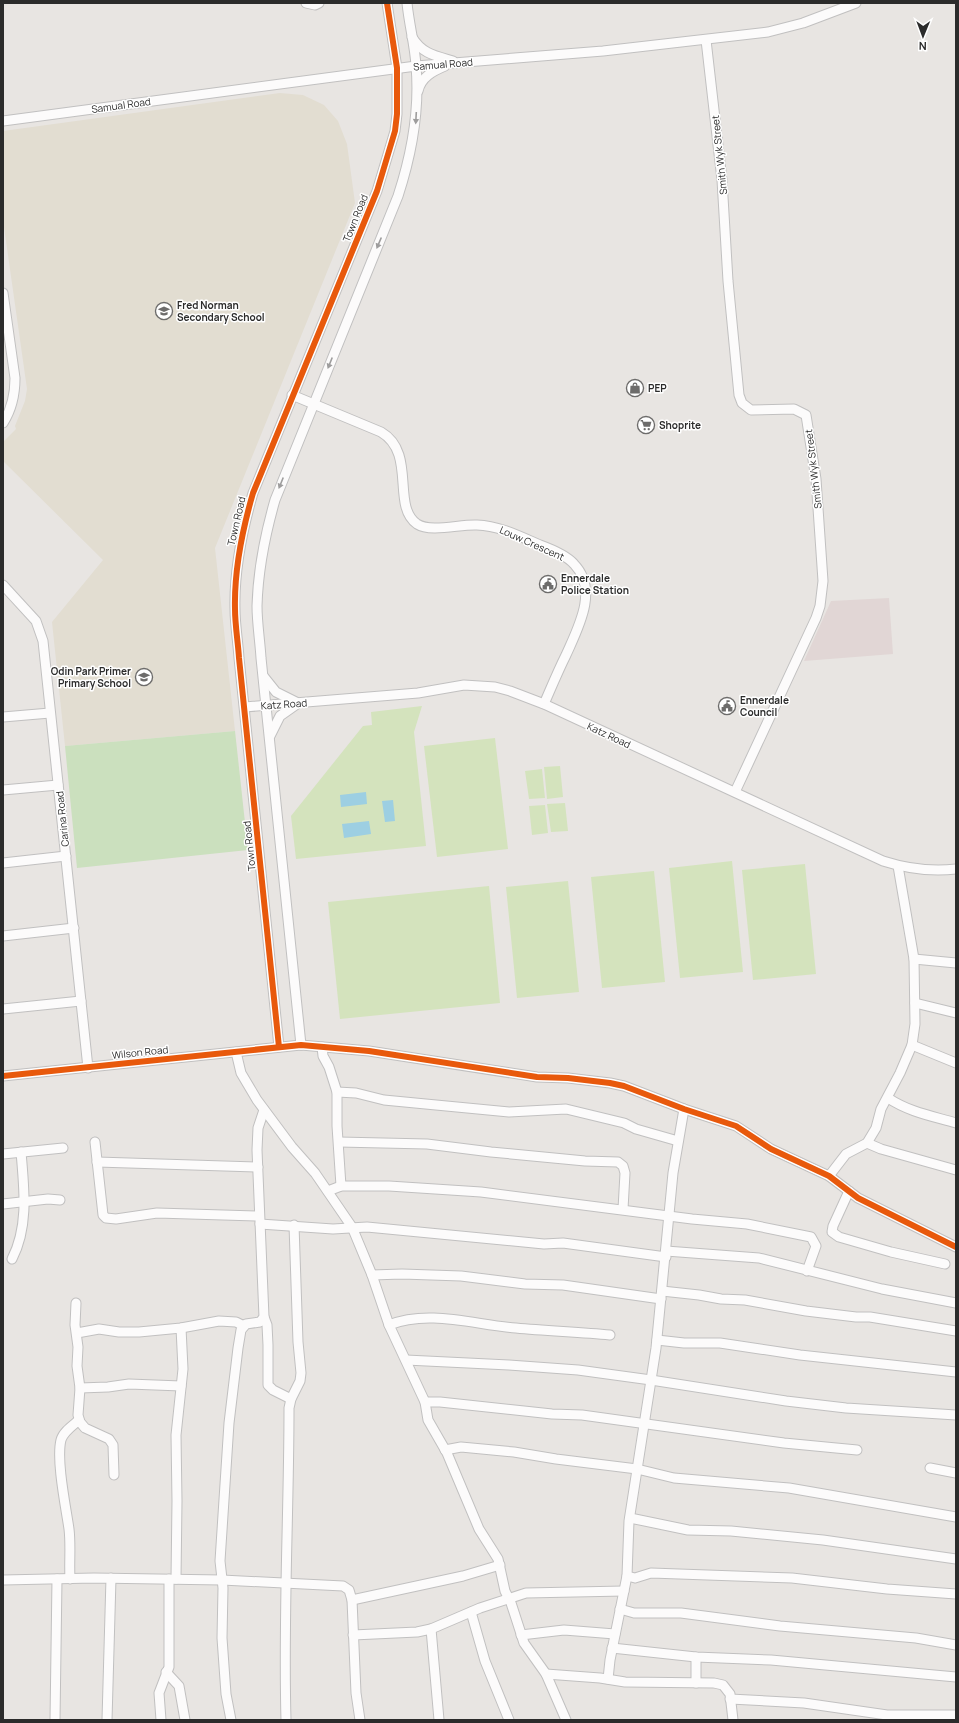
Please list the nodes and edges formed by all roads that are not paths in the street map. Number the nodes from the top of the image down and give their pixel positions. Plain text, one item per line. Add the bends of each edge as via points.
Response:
1 (306, 3) edge
2 (319, 3) edge
3 (387, 3) edge
4 (407, 3) edge
5 (856, 3) edge
6 (410, 34) junction
7 (706, 40) junction
8 (455, 63) junction
9 (416, 66) junction
10 (397, 68) junction
11 (417, 94) junction
12 (3, 121) edge
13 (3, 293) edge
14 (4, 310) edge
15 (292, 396) junction
16 (313, 404) junction
17 (3, 423) edge
18 (3, 585) edge
19 (263, 676) junction
20 (300, 703) junction
21 (544, 704) junction
22 (266, 705) junction
23 (245, 707) junction
24 (50, 713) junction
25 (3, 717) edge
26 (270, 738) junction
27 (58, 785) junction
28 (3, 790) edge
29 (735, 792) junction
30 (66, 856) junction
31 (3, 863) edge
32 (898, 866) junction
33 (956, 869) edge
34 (74, 928) junction
35 (3, 936) edge
36 (914, 960) junction
37 (956, 963) edge
38 (81, 1001) junction
39 (916, 1003) junction
40 (3, 1009) edge
41 (956, 1013) edge
42 (301, 1045) junction
43 (912, 1045) junction
44 (279, 1047) junction
45 (322, 1047) junction
46 (236, 1052) junction
47 (956, 1063) edge
48 (88, 1068) junction
49 (3, 1076) edge
50 (337, 1092) junction
51 (888, 1098) junction
52 (684, 1109) junction
53 (264, 1110) junction
54 (956, 1123) edge
55 (678, 1141) junction
56 (95, 1142) dead end
57 (339, 1142) junction
58 (867, 1143) junction
59 (63, 1148) dead end
60 (21, 1152) junction
61 (3, 1154) edge
62 (97, 1162) junction
63 (258, 1167) junction
64 (956, 1170) edge
65 (829, 1176) junction
66 (341, 1186) junction
67 (328, 1191) junction
68 (849, 1191) junction
69 (60, 1200) dead end
70 (25, 1201) junction
71 (3, 1204) edge
72 (623, 1209) junction
73 (669, 1215) junction
74 (260, 1220) junction
75 (294, 1225) junction
76 (352, 1227) junction
77 (956, 1247) edge
78 (666, 1254) junction
79 (12, 1259) dead end
80 (945, 1264) dead end
81 (807, 1271) junction
82 (372, 1275) junction
83 (662, 1295) junction
84 (76, 1303) dead end
85 (956, 1303) edge
86 (264, 1317) junction
87 (389, 1325) junction
88 (244, 1326) junction
89 (181, 1328) junction
90 (956, 1331) edge
91 (77, 1333) junction
92 (610, 1335) dead end
93 (657, 1340) junction
94 (406, 1360) junction
95 (956, 1372) edge
96 (651, 1380) junction
97 (181, 1386) junction
98 (80, 1388) junction
99 (291, 1399) junction
100 (425, 1402) junction
101 (956, 1415) edge
102 (79, 1420) junction
103 (644, 1423) junction
104 (445, 1450) junction
105 (856, 1450) dead end
106 (930, 1468) dead end
107 (637, 1469) junction
108 (956, 1473) edge
109 (114, 1475) dead end
110 (956, 1517) edge
111 (630, 1518) junction
112 (956, 1559) edge
113 (500, 1565) junction
114 (627, 1576) junction
115 (111, 1578) junction
116 (57, 1579) junction
117 (70, 1579) junction
118 (172, 1579) junction
119 (3, 1580) edge
120 (222, 1580) junction
121 (286, 1582) junction
122 (624, 1591) junction
123 (956, 1594) edge
124 (509, 1598) junction
125 (352, 1600) junction
126 (620, 1609) junction
127 (471, 1612) junction
128 (431, 1629) junction
129 (615, 1634) junction
130 (353, 1635) junction
131 (521, 1635) junction
132 (956, 1644) edge
133 (612, 1648) junction
134 (696, 1657) junction
135 (166, 1672) junction
136 (546, 1674) junction
137 (956, 1677) edge
138 (608, 1679) junction
139 (696, 1683) junction
140 (730, 1699) junction
141 (956, 1716) edge
142 (55, 1720) edge
143 (107, 1720) edge
144 (161, 1720) edge
145 (185, 1720) edge
146 (231, 1720) edge
147 (286, 1720) edge
148 (360, 1720) edge
149 (439, 1720) edge
150 (509, 1720) edge
151 (566, 1720) edge
152 (733, 1720) edge

1 - 2 street
3 - 10 street, Town Road
4 - 6 street
5 - 7 street, Samual Road via 786,29
6 - 8 street via 416,44 429,54
6 - 9 street
7 - 8 street, Samual Road
7 - 29 street, Smith Wyk Street via 722,180 728,282 739,395 742,403 751,410 794,409 807,418 816,479 823,581 816,618
8 - 9 street, Samual Road
8 - 11 street via 426,76
9 - 10 street, Samual Road
9 - 11 street
10 - 12 street, Samual Road
10 - 15 street, Town Road via 395,131 377,191
11 -> 16 street via 415,133 398,196
13 - 14 street
14 - 17 street via 15,391 13,404
15 - 16 street, Louw Crescent
15 - 23 street, Town Road via 253,492 242,530 236,571 235,609
16 -> 19 street via 275,500 265,534 257,607
16 - 21 street, Louw Crescent via 381,432 393,441 399,454 408,513 418,524 429,528 475,524 496,527 547,548 574,563 584,582 584,611
18 - 24 street, Carina Road via 29,611 40,629
19 - 20 street via 276,692
19 - 22 street
20 - 21 street, Katz Road via 418,693 464,685 494,687
20 - 22 street, Katz Road
20 - 26 street via 280,716
21 - 29 street, Katz Road
22 - 23 street, Katz Road
22 - 26 street
23 - 44 street, Town Road
24 - 25 street
24 - 27 street, Carina Road
26 - 42 street
27 - 28 street
27 - 30 street, Carina Road
29 - 32 street, Katz Road
30 - 31 street
30 - 34 street, Carina Road
32 - 33 street, Katz Road via 929,870
32 - 36 street
34 - 35 street
34 - 38 street, Carina Road
36 - 37 street
36 - 39 street
38 - 40 street
38 - 48 street, Carina Road
39 - 41 street
39 - 43 street
42 - 44 street
42 - 45 street
43 - 47 street
43 - 51 street
44 - 46 street, Wilson Road
45 - 50 street
45 - 52 street via 417,1058 537,1077 610,1083
46 - 48 street, Wilson Road
46 - 53 street via 241,1073
48 - 49 street, Wilson Road
50 - 55 street via 356,1093 384,1100 509,1112 566,1109 624,1123
50 - 57 street
51 - 54 street via 901,1107
51 - 58 street
52 - 55 street
52 - 65 street via 736,1126 771,1149
53 - 63 street via 258,1128
53 - 67 street
55 - 73 street
56 - 62 street
57 - 66 street
57 - 72 street via 427,1144 585,1161 618,1162 623,1166 625,1173
58 - 64 street
58 - 65 street via 846,1154
59 - 60 street
60 - 61 street
60 - 70 street
62 - 63 street
62 - 74 street via 103,1215 106,1218 157,1213
63 - 74 street
65 - 68 street
66 - 67 street
66 - 72 street via 389,1186 481,1192
67 - 76 street
68 - 77 street via 862,1201
68 - 80 street via 832,1232 839,1237 890,1252
69 - 70 street
70 - 71 street
70 - 79 street via 20,1240
72 - 73 street
73 - 78 street
73 - 81 street via 747,1224 811,1237 816,1246
74 - 75 street
74 - 86 street
75 - 76 street via 333,1229
75 - 99 street via 301,1373
76 - 78 street via 544,1244 563,1243
76 - 82 street
78 - 81 street via 758,1258
78 - 83 street
81 - 85 street
82 - 83 street via 461,1276 524,1284 562,1285
82 - 87 street
83 - 90 street via 699,1295 745,1300
83 - 93 street
84 - 91 street
86 - 88 street via 260,1322
86 - 99 street via 267,1325 268,1385
87 - 92 street via 403,1319 421,1317 515,1328
87 - 94 street
88 - 89 street via 236,1322 219,1321
88 - 120 street via 238,1348 229,1423 220,1561
89 - 91 street via 126,1332 99,1329
89 - 97 street
91 - 98 street
93 - 95 street via 720,1343 800,1355
93 - 96 street
94 - 96 street via 517,1365
94 - 100 street
96 - 101 street via 816,1405
96 - 103 street
97 - 98 street via 129,1384
97 - 118 street via 176,1435 177,1501
98 - 102 street
99 - 121 street
100 - 103 street via 582,1415
100 - 104 street via 428,1420
102 - 109 street via 85,1428 109,1439 114,1445
102 - 117 street via 61,1439 60,1450 69,1531
103 - 105 street via 784,1443
103 - 107 street
104 - 107 street via 461,1447 514,1452
104 - 113 street via 480,1529
106 - 108 street
107 - 110 street via 674,1478 789,1488
107 - 111 street
111 - 112 street via 688,1530 731,1531 823,1540
111 - 114 street
113 - 124 street
113 - 125 street via 463,1576
114 - 122 street
114 - 123 street via 635,1578 651,1573 792,1578
115 - 117 street
115 - 118 street
115 - 143 street
116 - 117 street
116 - 119 street
116 - 142 street
118 - 120 street
118 - 135 street
120 - 121 street
120 - 146 street via 222,1638 226,1694
121 - 125 street via 343,1586 349,1590
121 - 147 street
122 - 124 street via 526,1593
122 - 126 street
124 - 127 street
124 - 131 street
125 - 130 street
126 - 129 street
126 - 132 street via 634,1613 681,1613
127 - 128 street
127 - 150 street via 485,1661
128 - 130 street
128 - 149 street
129 - 131 street via 564,1630
129 - 133 street
130 - 148 street
131 - 136 street
133 - 134 street
133 - 138 street
134 - 137 street via 771,1660
134 - 139 street
135 - 144 street via 159,1693
135 - 145 street via 179,1686
136 - 138 street
136 - 151 street
138 - 139 street via 625,1682
139 - 140 street via 723,1685 730,1694
140 - 141 street via 804,1703 887,1715
140 - 152 street

